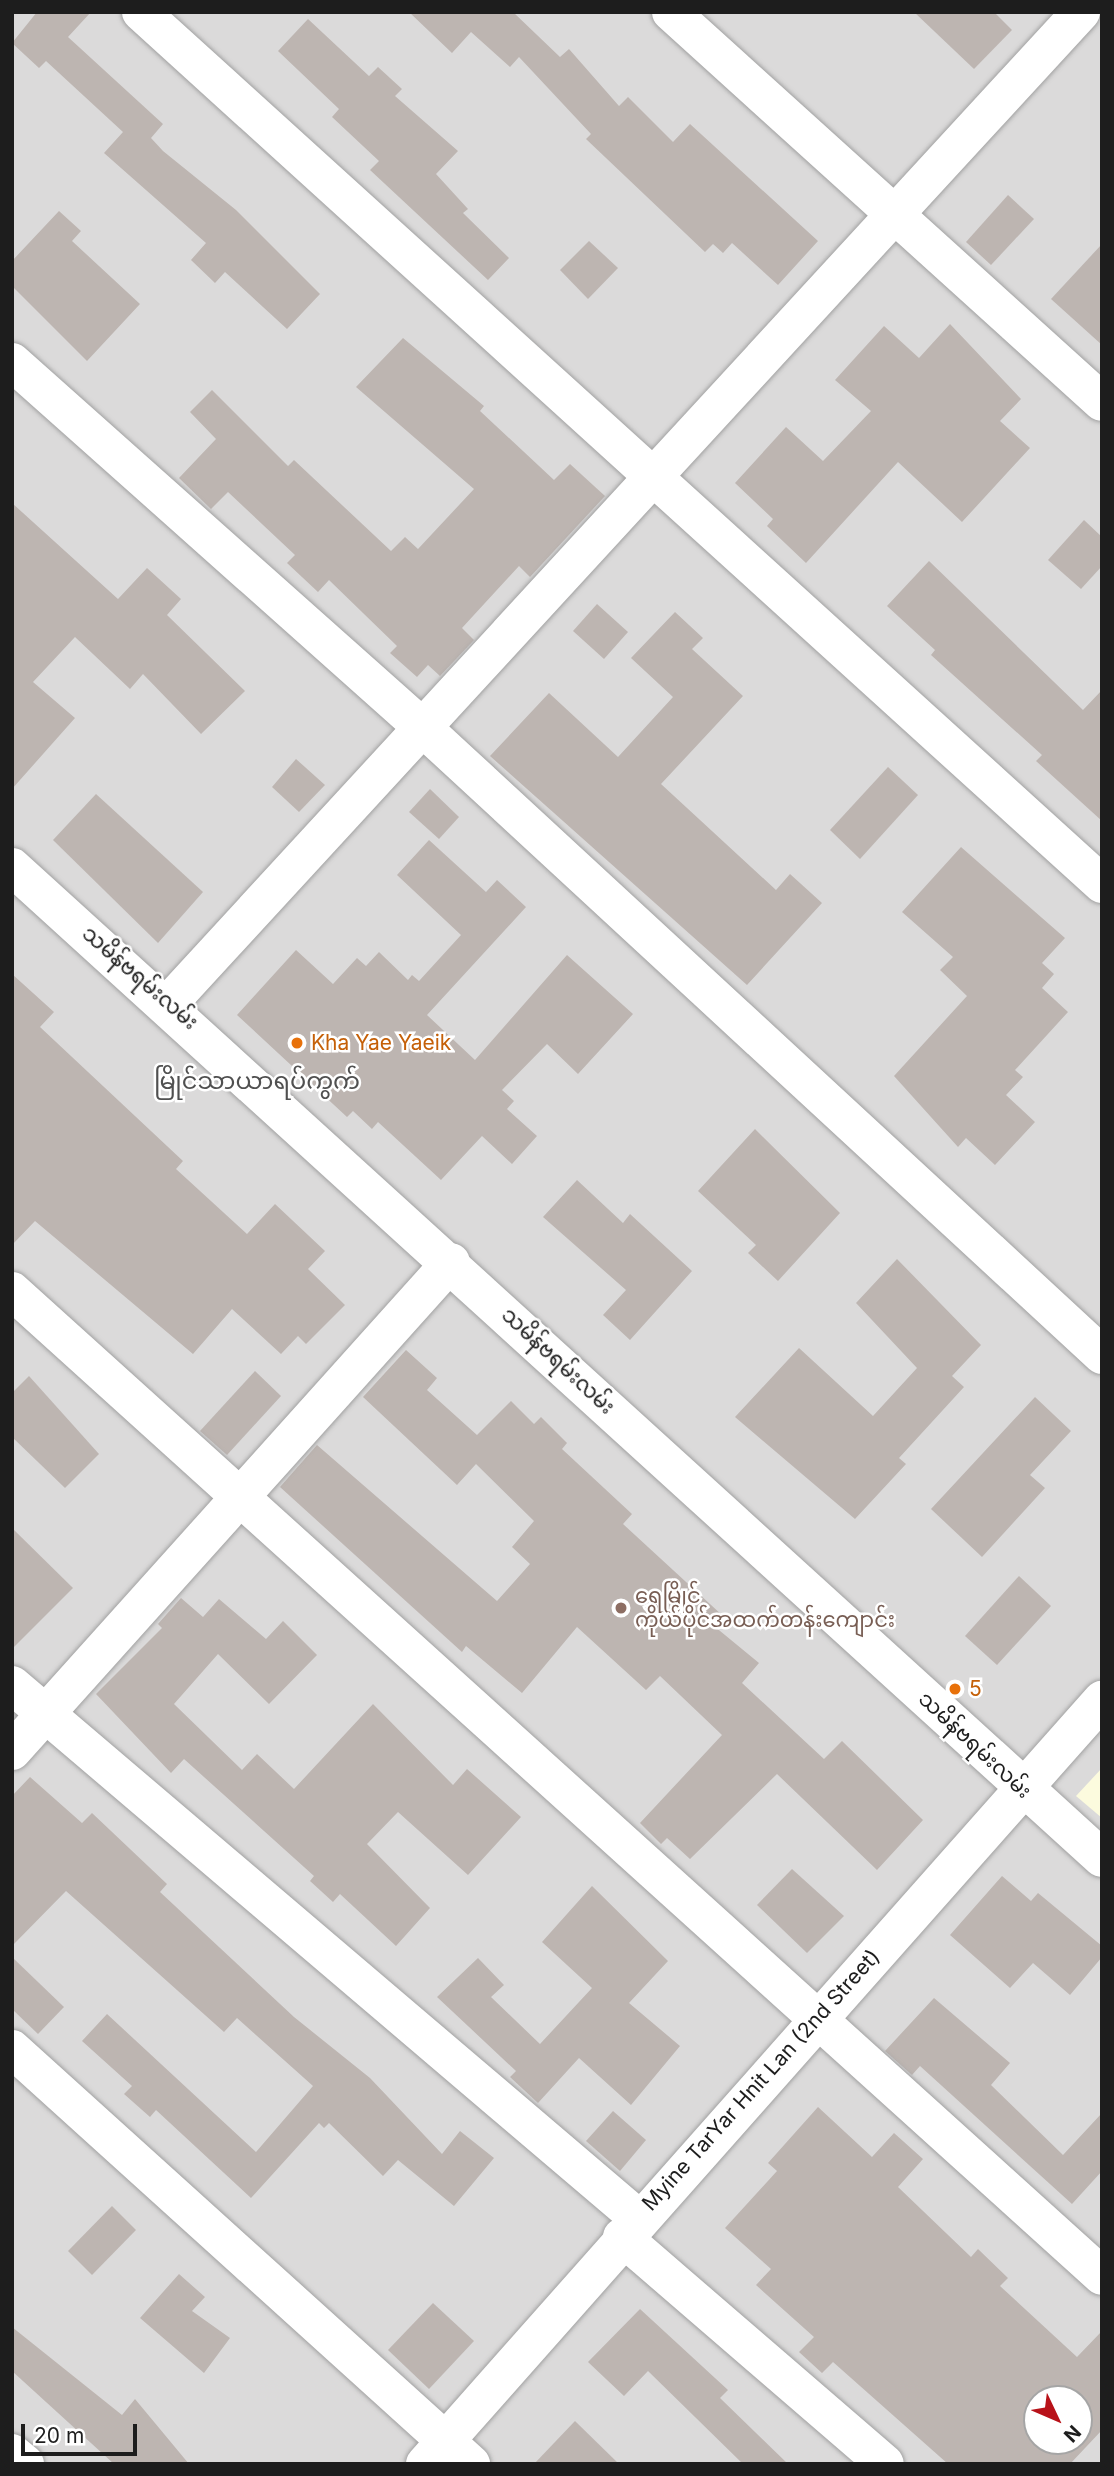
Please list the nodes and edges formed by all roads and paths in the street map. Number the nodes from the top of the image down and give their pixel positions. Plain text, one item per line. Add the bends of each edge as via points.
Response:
1 (141, 12) edge
2 (671, 12) edge
3 (1081, 12) edge
4 (894, 216) junction
5 (12, 362) edge
6 (1102, 402) edge
7 (652, 479) junction
8 (423, 728) junction
9 (12, 867) edge
10 (1102, 884) edge
11 (169, 1003) junction
12 (451, 1262) junction
13 (12, 1291) edge
14 (1102, 1355) edge
15 (238, 1499) junction
16 (12, 1685) edge
17 (1102, 1700) edge
18 (44, 1716) junction
19 (12, 1751) edge
20 (1022, 1789) junction
21 (1102, 1858) edge
22 (813, 2019) junction
23 (12, 2049) edge
24 (630, 2228) junction
25 (1102, 2276) edge
26 (12, 2453) edge
27 (447, 2456) edge
28 (25, 2464) edge
29 (885, 2464) edge

1 - 7 street
2 - 4 street
3 - 4 street
4 - 6 street
4 - 7 street
5 - 8 street
7 - 8 street
7 - 10 street
8 - 11 street
8 - 14 street
9 - 11 street, သမိန်ဗရမ်းလမ်း
11 - 12 street, သမိန်ဗရမ်းလမ်း
12 - 15 street
12 - 20 street, သမိန်ဗရမ်းလမ်း
13 - 15 street
15 - 18 street
15 - 22 street
16 - 18 street
17 - 20 street, Myine TarYar Hnit Lan (2nd Street)
18 - 19 street
18 - 24 street
20 - 21 street, သမိန်ဗရမ်းလမ်း
20 - 22 street, Myine TarYar Hnit Lan (2nd Street)
22 - 24 street, Myine TarYar Hnit Lan (2nd Street)
22 - 25 street
23 - 27 street
24 - 27 street, Myine TarYar Hnit Lan (2nd Street)
24 - 29 street
26 - 28 street

